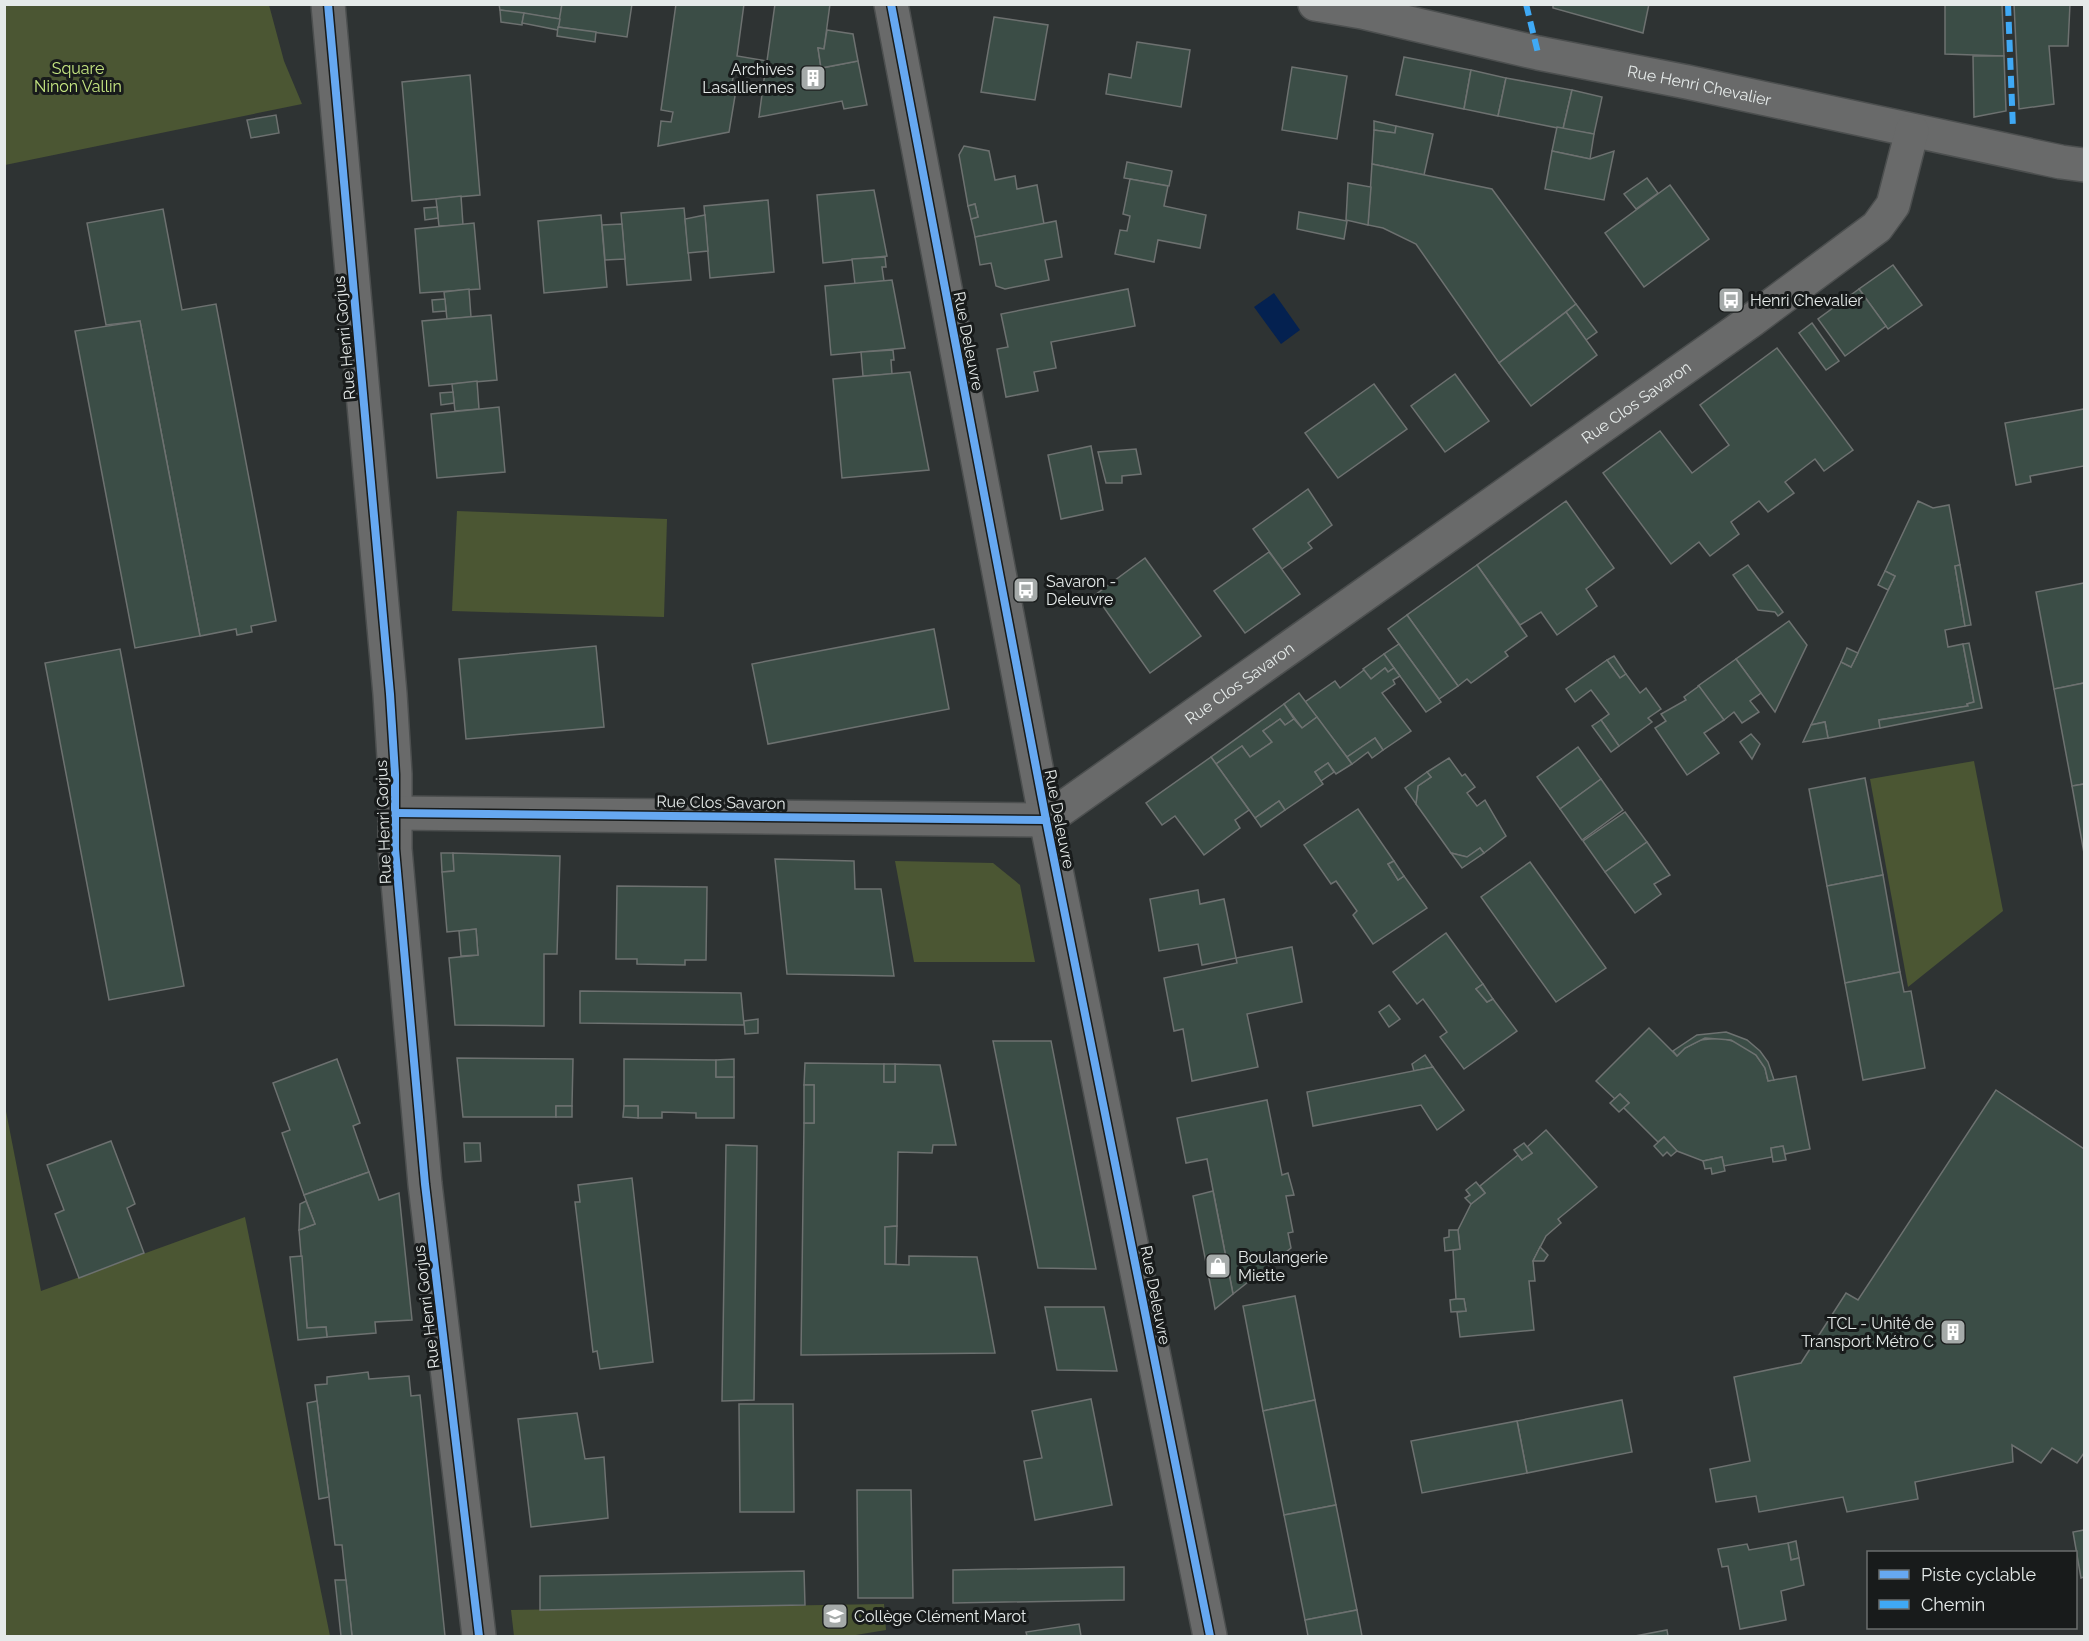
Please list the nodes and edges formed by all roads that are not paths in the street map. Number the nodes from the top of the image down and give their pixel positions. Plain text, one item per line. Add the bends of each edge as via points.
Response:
1 (328, 4) edge
2 (891, 4) edge
3 (1315, 4) edge
4 (1362, 8) edge
5 (1912, 131) junction
6 (2085, 165) edge
7 (395, 813) junction
8 (1046, 820) junction
9 (479, 1636) edge
10 (1210, 1636) edge

1 - 7 street, Rue Henri Gorjus via 390,694
2 - 8 street, Rue Deleuvre
3 - 4 street, Rue Henri Chevalier
4 - 5 street, Rue Henri Chevalier via 1538,53
5 - 6 street, Rue Henri Chevalier
5 - 8 street, Rue Clos Savaron via 1893,205 1877,227 1752,320
7 - 8 street, Rue Clos Savaron
7 - 9 street, Rue Henri Gorjus via 425,1184
8 - 10 street, Rue Deleuvre

